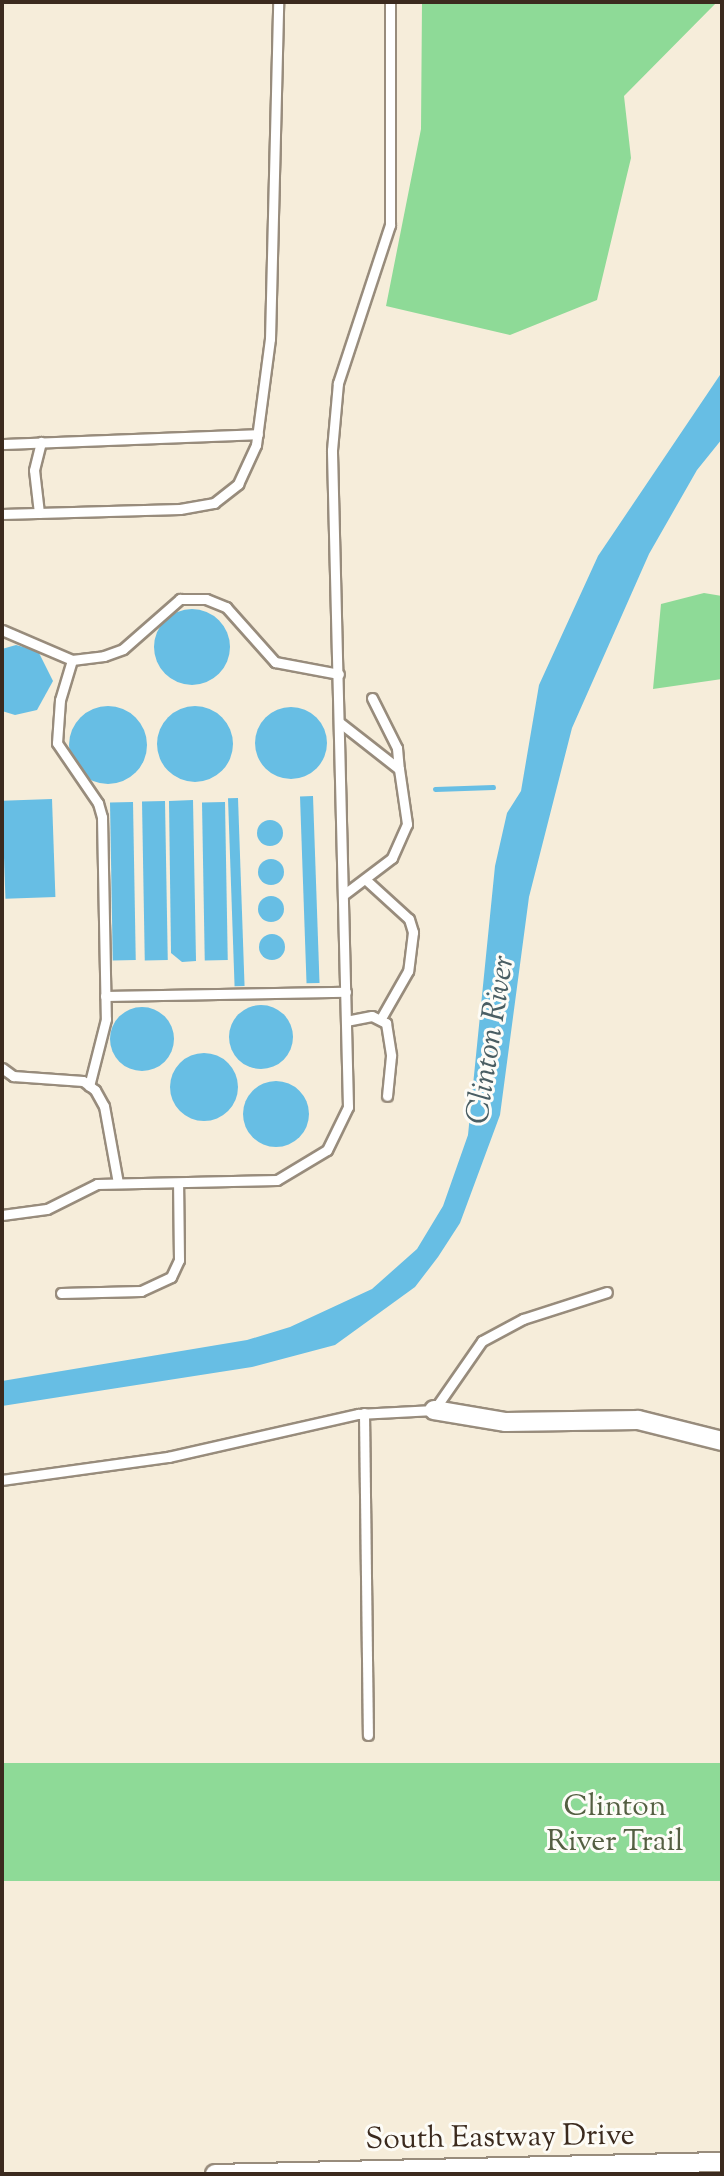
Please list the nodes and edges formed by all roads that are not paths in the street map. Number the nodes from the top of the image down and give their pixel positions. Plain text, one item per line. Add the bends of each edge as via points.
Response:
1 (278, 2) edge
2 (390, 2) edge
3 (258, 434) junction
4 (41, 442) junction
5 (2, 444) edge
6 (39, 513) junction
7 (2, 514) edge
8 (2, 630) edge
9 (72, 660) junction
10 (339, 674) junction
11 (372, 698) dead end
12 (339, 722) junction
13 (399, 769) junction
14 (365, 879) junction
15 (343, 895) junction
16 (346, 992) junction
17 (105, 996) junction
18 (380, 1020) junction
19 (346, 1021) junction
20 (2, 1070) edge
21 (89, 1086) junction
22 (387, 1096) dead end
23 (118, 1183) junction
24 (178, 1183) junction
25 (2, 1215) edge
26 (607, 1292) dead end
27 (61, 1293) dead end
28 (434, 1410) junction
29 (364, 1413) junction
30 (722, 1441) edge
31 (2, 1480) edge
32 (368, 1735) dead end
33 (722, 2162) edge
34 (278, 2173) edge
35 (215, 2174) edge

1 - 3 lane via 270,339
2 - 10 lane via 390,225 338,383 332,450
3 - 4 lane
3 - 6 lane via 238,484 214,503 180,509
4 - 5 lane
4 - 6 lane via 34,470
6 - 7 lane
8 - 9 lane
9 - 10 lane via 123,649 180,599 206,599 226,607 275,662
9 - 17 lane via 60,700 57,743 102,817
10 - 12 lane
11 - 13 lane via 397,748
12 - 13 lane
12 - 15 lane
13 - 14 lane via 407,824 403,841 392,858
14 - 15 lane
14 - 18 lane via 409,919 413,932 408,971
15 - 16 lane
16 - 17 lane
16 - 19 lane
17 - 21 lane via 101,1051
18 - 19 lane via 372,1016
18 - 22 lane via 390,1036
19 - 24 lane via 348,1107 327,1150 277,1180
20 - 21 lane
21 - 23 lane via 104,1106
23 - 24 lane
23 - 25 lane via 82,1187 47,1209
24 - 27 lane via 179,1260 171,1277 141,1291
26 - 28 lane via 523,1319 482,1341
28 - 29 lane
28 - 30 street via 506,1422 638,1420
29 - 31 lane via 168,1457
29 - 32 lane
33 - 34 street, South Eastway Drive
34 - 35 street, South Eastway Drive

